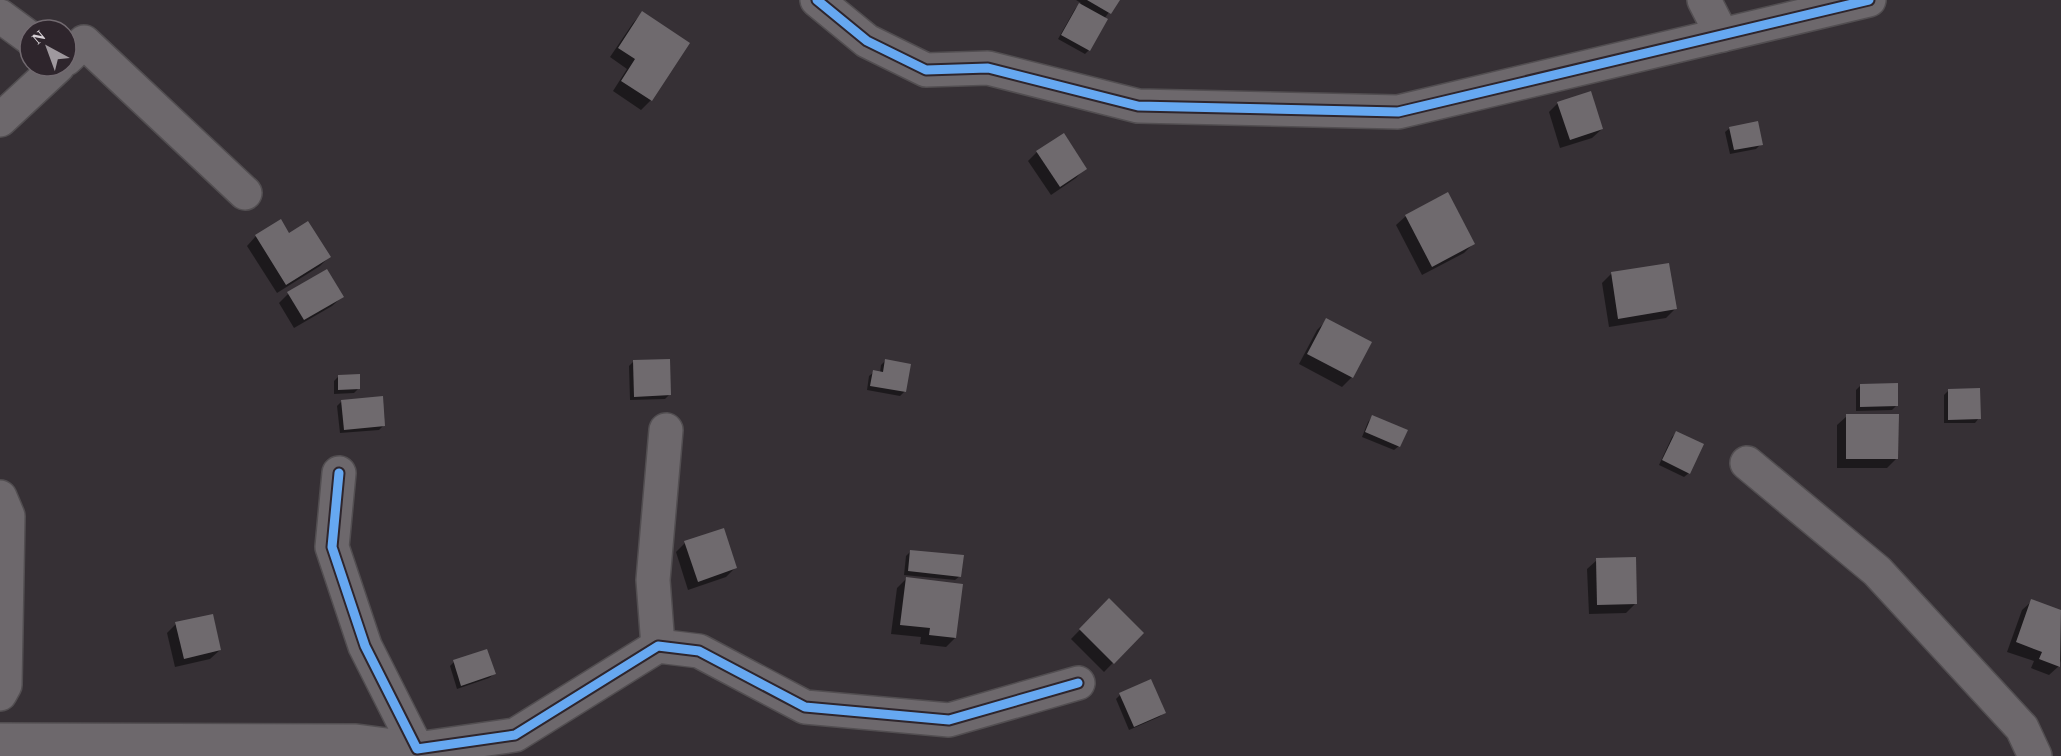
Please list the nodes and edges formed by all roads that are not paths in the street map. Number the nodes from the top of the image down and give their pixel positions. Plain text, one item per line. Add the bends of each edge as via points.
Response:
1 (817, 0) edge
2 (1704, 0) edge
3 (1869, 0) edge
4 (0, 16) edge
5 (18, 29) edge
6 (1722, 35) junction
7 (78, 52) edge
8 (45, 78) edge
9 (0, 120) edge
10 (244, 193) dead end
11 (666, 430) dead end
12 (1748, 464) dead end
13 (339, 473) dead end
14 (0, 497) edge
15 (658, 646) junction
16 (1078, 683) dead end
17 (0, 694) edge
18 (0, 740) edge
19 (420, 752) edge
20 (2035, 756) edge

1 - 6 street via 867,41 926,70 988,68 1138,106 1398,112
2 - 6 street
3 - 6 street
4 - 5 street
7 - 10 street
8 - 9 street
11 - 15 street via 653,580
12 - 20 street via 1877,571 2022,728
13 - 19 street via 332,547 365,646
14 - 17 street via 8,516 5,685
15 - 16 street via 699,651 805,707 949,720
15 - 19 street via 515,735
18 - 19 street via 357,741

